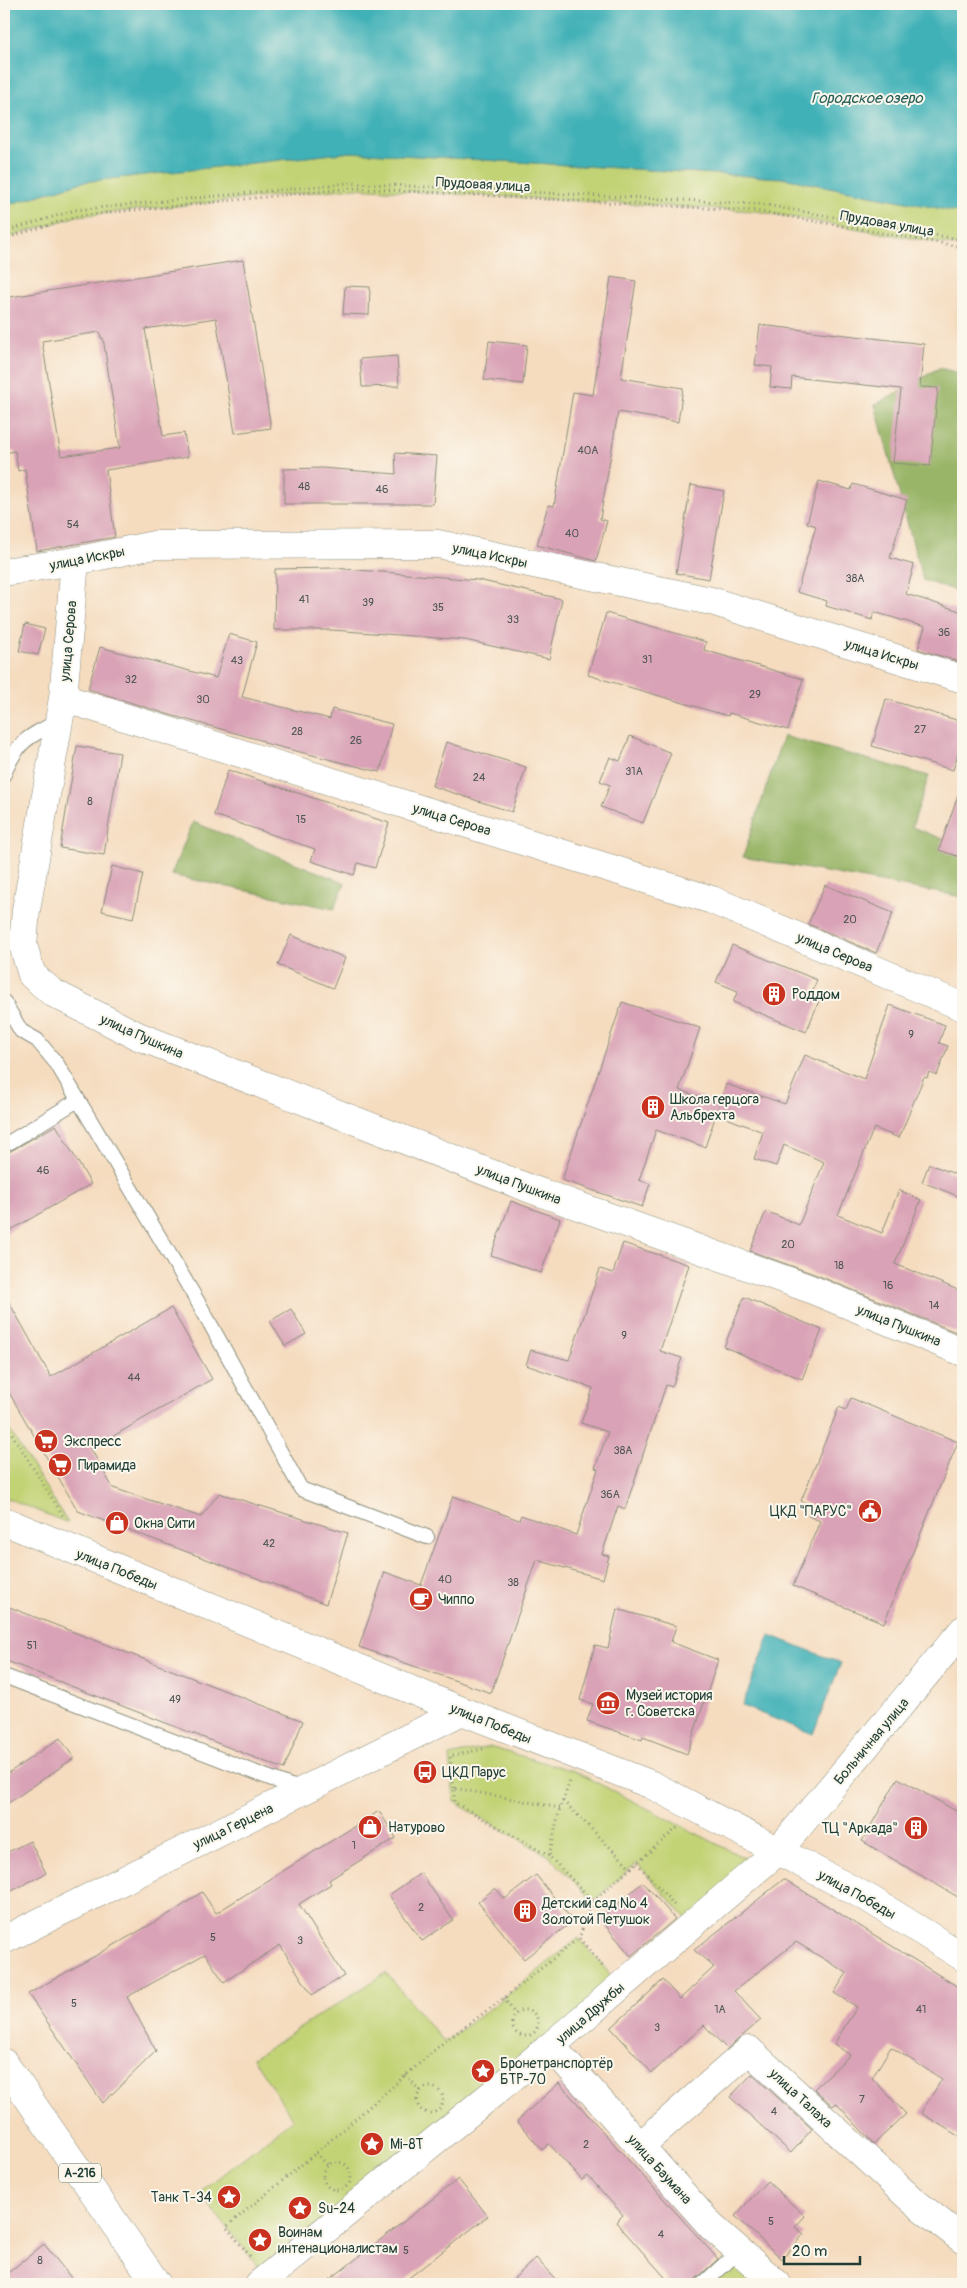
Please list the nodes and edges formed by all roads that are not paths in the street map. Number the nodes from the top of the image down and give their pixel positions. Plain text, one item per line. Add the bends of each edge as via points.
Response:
1 (74, 561) junction
2 (4, 572) edge
3 (963, 679) edge
4 (61, 709) junction
5 (4, 774) edge
6 (4, 1002) edge
7 (963, 1007) edge
8 (78, 1100) junction
9 (10, 1142) dead end
10 (963, 1352) edge
11 (4, 1521) edge
12 (427, 1537) dead end
13 (963, 1630) edge
14 (4, 1676) edge
15 (462, 1711) junction
16 (304, 1791) junction
17 (778, 1851) junction
18 (4, 1940) edge
19 (963, 1957) edge
20 (551, 2046) junction
21 (4, 2063) edge
22 (640, 2146) junction
23 (963, 2240) edge
24 (738, 2251) junction
25 (263, 2281) edge
26 (157, 2284) edge
27 (703, 2284) edge
28 (777, 2284) edge

1 - 2 street, улица Искры
1 - 3 street, улица Искры via 154,545 438,544 711,601
1 - 4 street, улица Серова
4 - 5 lane via 26,737 10,759
4 - 7 street, улица Серова via 712,900
4 - 10 street, улица Пушкина via 26,910 23,946 32,975 53,993 157,1044 528,1188 808,1288
6 - 8 lane via 21,1031 37,1040 57,1064
8 - 9 lane
8 - 12 lane via 202,1310 301,1489
11 - 15 street, улица Победы
13 - 17 street, Больничная улица
14 - 16 lane
15 - 16 street, улица Герцена
15 - 17 street, улица Победы via 652,1785
16 - 18 street, улица Герцена
17 - 19 street, улица Победы via 868,1898
17 - 20 street, улица Дружбы
20 - 22 street, улица Баумана
20 - 25 street, улица Дружбы
21 - 26 street, А-216
22 - 23 street, улица Талаха via 749,2050 912,2200
22 - 24 street, улица Баумана via 712,2227
24 - 27 lane
24 - 28 street, улица Баумана

